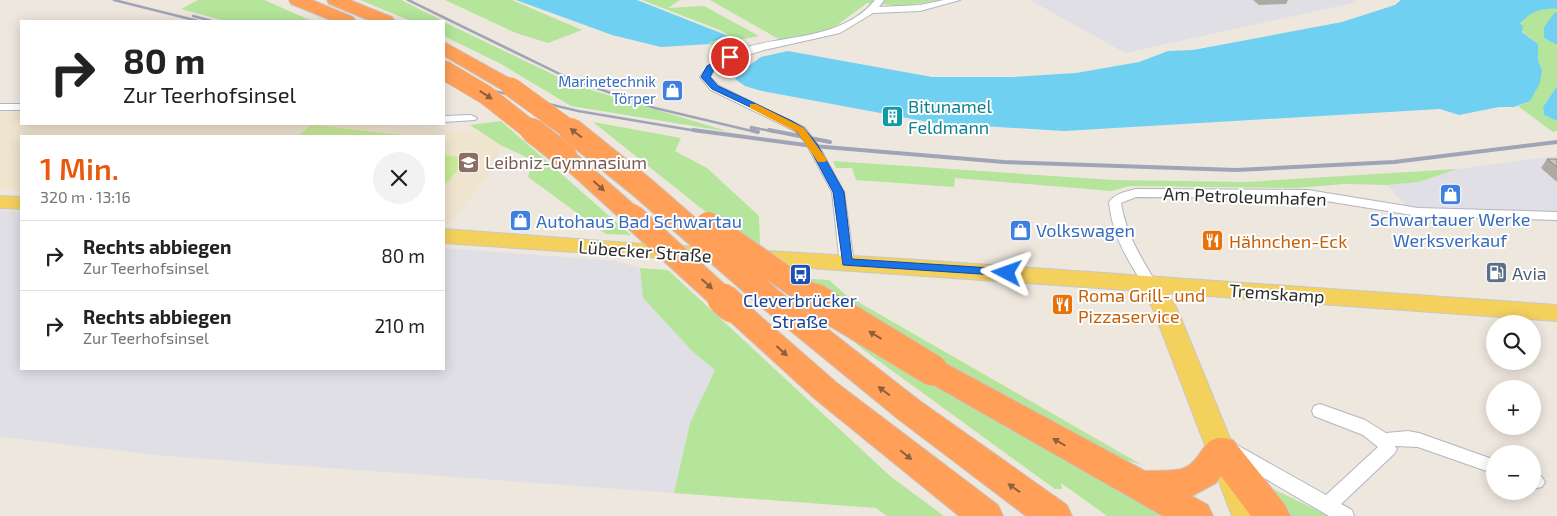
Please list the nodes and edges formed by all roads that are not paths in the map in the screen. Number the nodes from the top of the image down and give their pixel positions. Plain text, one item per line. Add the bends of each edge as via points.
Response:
1 (296, 0) edge
2 (335, 0) edge
3 (956, 0) edge
4 (876, 5) edge
5 (345, 20) edge
6 (384, 20) edge
7 (445, 56) edge
8 (445, 57) edge
9 (0, 107) edge
10 (20, 108) edge
11 (471, 118) dead end
12 (445, 119) edge
13 (0, 202) edge
14 (20, 203) edge
15 (668, 208) junction
16 (1557, 216) edge
17 (445, 236) edge
18 (847, 262) junction
19 (1150, 284) junction
20 (1557, 313) edge
21 (1320, 411) dead end
22 (1385, 440) junction
23 (1220, 447) junction
24 (1486, 465) edge
25 (1139, 486) junction
26 (1327, 506) junction
27 (985, 516) edge
28 (1054, 516) edge
29 (1194, 516) edge
30 (1247, 516) edge
31 (1272, 516) edge
32 (1345, 516) edge

1 - 5 highway
2 - 6 highway
3 - 4 street via 920,8
4 - 18 street via 838,31 730,57 710,68 705,77 715,88 789,122 813,146 838,192
15 -> 7 highway, bridge via 511,86
8 -> 27 highway, bridge via 486,94 558,150 826,391
9 - 10 street
11 - 12 street
13 - 14 main road
25 -> 15 highway, bridge via 932,370 804,292 700,219
28 -> 15 highway, bridge via 984,468 863,376
16 - 19 street, Am Petroleumhafen via 1418,212 1308,194 1136,193 1120,197 1115,202 1128,250
17 - 18 main road, Lübecker Straße
18 - 19 main road, Tremskamp
19 - 20 main road, Tremskamp
19 - 23 main road via 1165,309
21 - 22 street via 1374,432
22 - 24 street via 1419,440
22 - 26 street via 1388,448
23 - 25 highway via 1204,472 1188,483
23 - 26 street via 1250,459
23 - 30 main road
23 - 31 highway
25 - 29 highway
26 - 32 street

